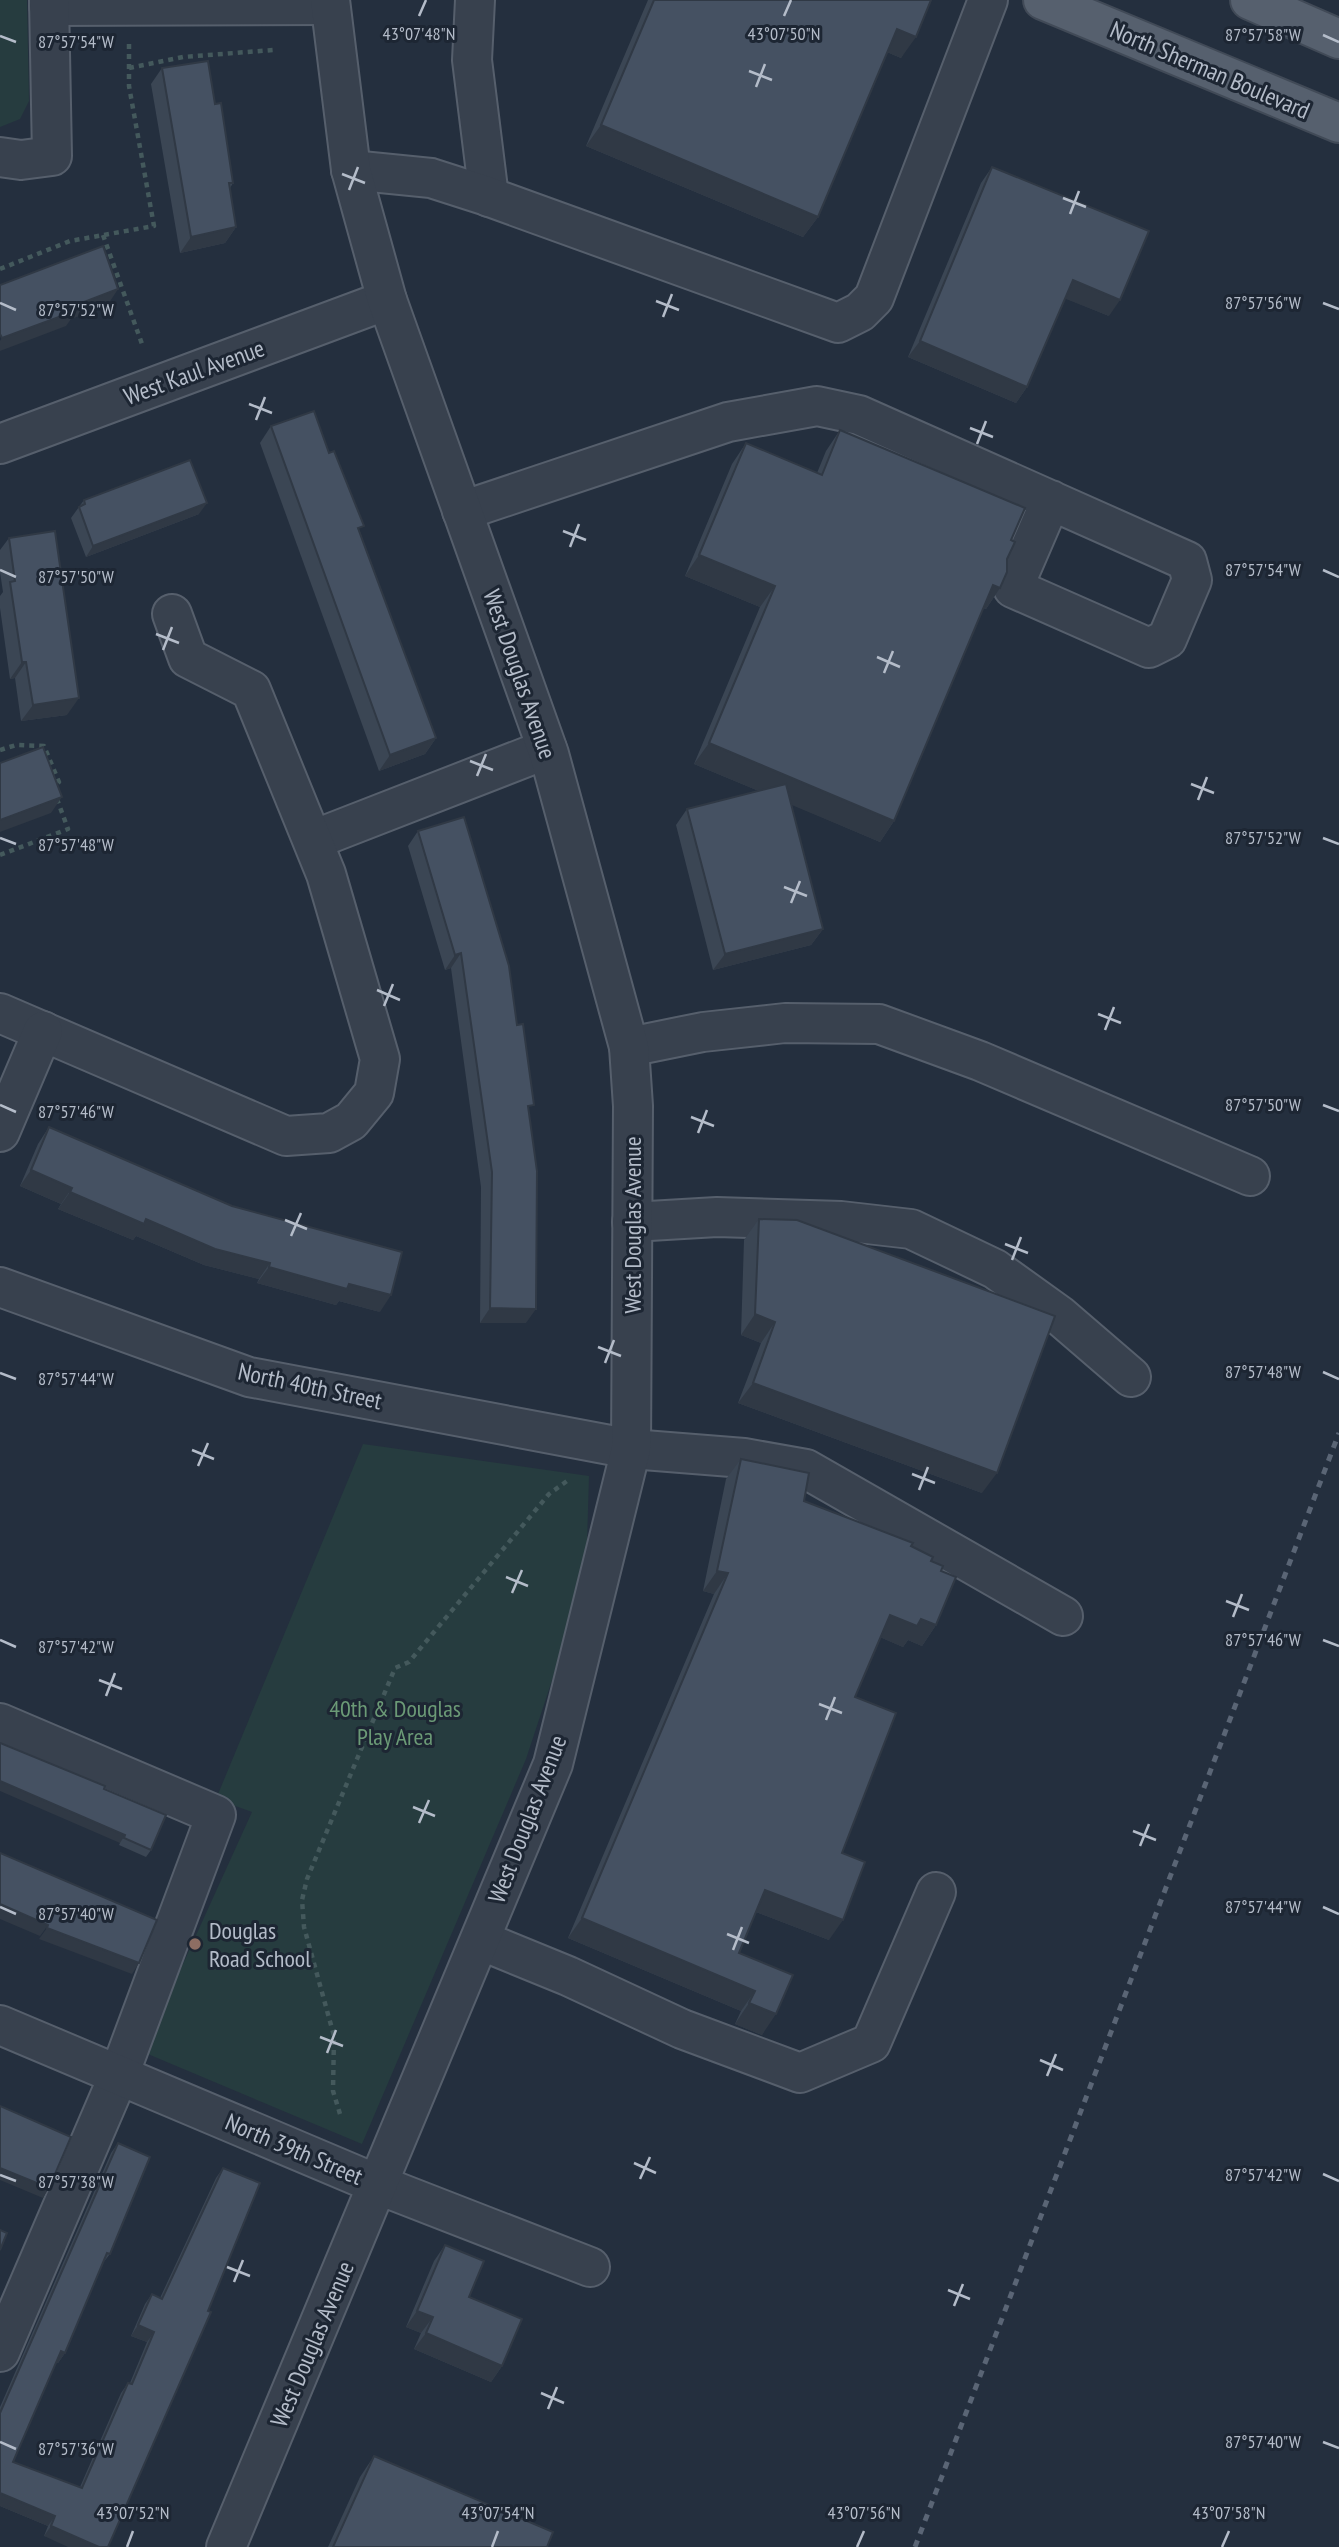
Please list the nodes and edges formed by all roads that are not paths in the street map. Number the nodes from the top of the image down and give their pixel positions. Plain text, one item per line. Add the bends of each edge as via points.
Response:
1 (475, 0) edge
2 (988, 0) edge
3 (1043, 0) edge
4 (1250, 0) edge
5 (330, 2) edge
6 (49, 3) edge
7 (1339, 39) edge
8 (1339, 124) edge
9 (0, 157) edge
10 (351, 170) junction
11 (489, 197) junction
12 (387, 300) junction
13 (0, 444) edge
14 (1051, 500) junction
15 (463, 511) junction
16 (172, 614) dead end
17 (547, 749) junction
18 (313, 840) junction
19 (0, 1013) edge
20 (43, 1031) junction
21 (629, 1046) junction
22 (0, 1132) edge
23 (1250, 1176) dead end
24 (632, 1223) junction
25 (0, 1287) edge
26 (1131, 1377) dead end
27 (631, 1449) junction
28 (1063, 1616) dead end
29 (0, 1723) edge
30 (936, 1892) dead end
31 (480, 1940) junction
32 (0, 2025) edge
33 (119, 2075) junction
34 (379, 2185) junction
35 (590, 2267) dead end
36 (8, 2311) edge
37 (0, 2353) edge
38 (226, 2547) edge

1 - 11 street via 472,60
2 - 11 street via 874,298 860,312 838,323
3 - 8 main road, North Sherman Boulevard
4 - 7 main road
5 - 6 street
5 - 10 street, West Douglas Avenue
6 - 9 street via 52,156
10 - 11 street via 431,178
10 - 12 street, West Douglas Avenue
12 - 13 street, West Kaul Avenue
12 - 15 street, West Douglas Avenue
14 - 14 street via 1187,561 1192,580 1167,639 1149,648 1013,588
14 - 15 street via 859,415 817,406 728,422
15 - 17 street, West Douglas Avenue
16 - 18 street via 188,658 251,690
17 - 18 street
17 - 21 street, West Douglas Avenue
18 - 20 street via 380,1059 374,1093 351,1121 329,1133 286,1136
19 - 20 street
20 - 22 street
21 - 23 street via 785,1023 879,1024 979,1061
21 - 24 street, West Douglas Avenue
24 - 26 street via 717,1217 911,1228 995,1269 1059,1315
24 - 27 street, West Douglas Avenue
25 - 27 street, North 40th Street via 249,1377
27 - 28 street, North 40th Street via 744,1458 806,1469
27 - 31 street, West Douglas Avenue via 553,1764
29 - 33 street via 216,1815
30 - 31 street via 871,2043 800,2074 682,2029
31 - 34 street, West Douglas Avenue
32 - 33 street, North 39th Street
33 - 34 street, North 39th Street
33 - 36 street
34 - 35 street, North 39th Street
34 - 38 street, West Douglas Avenue
36 - 37 street

